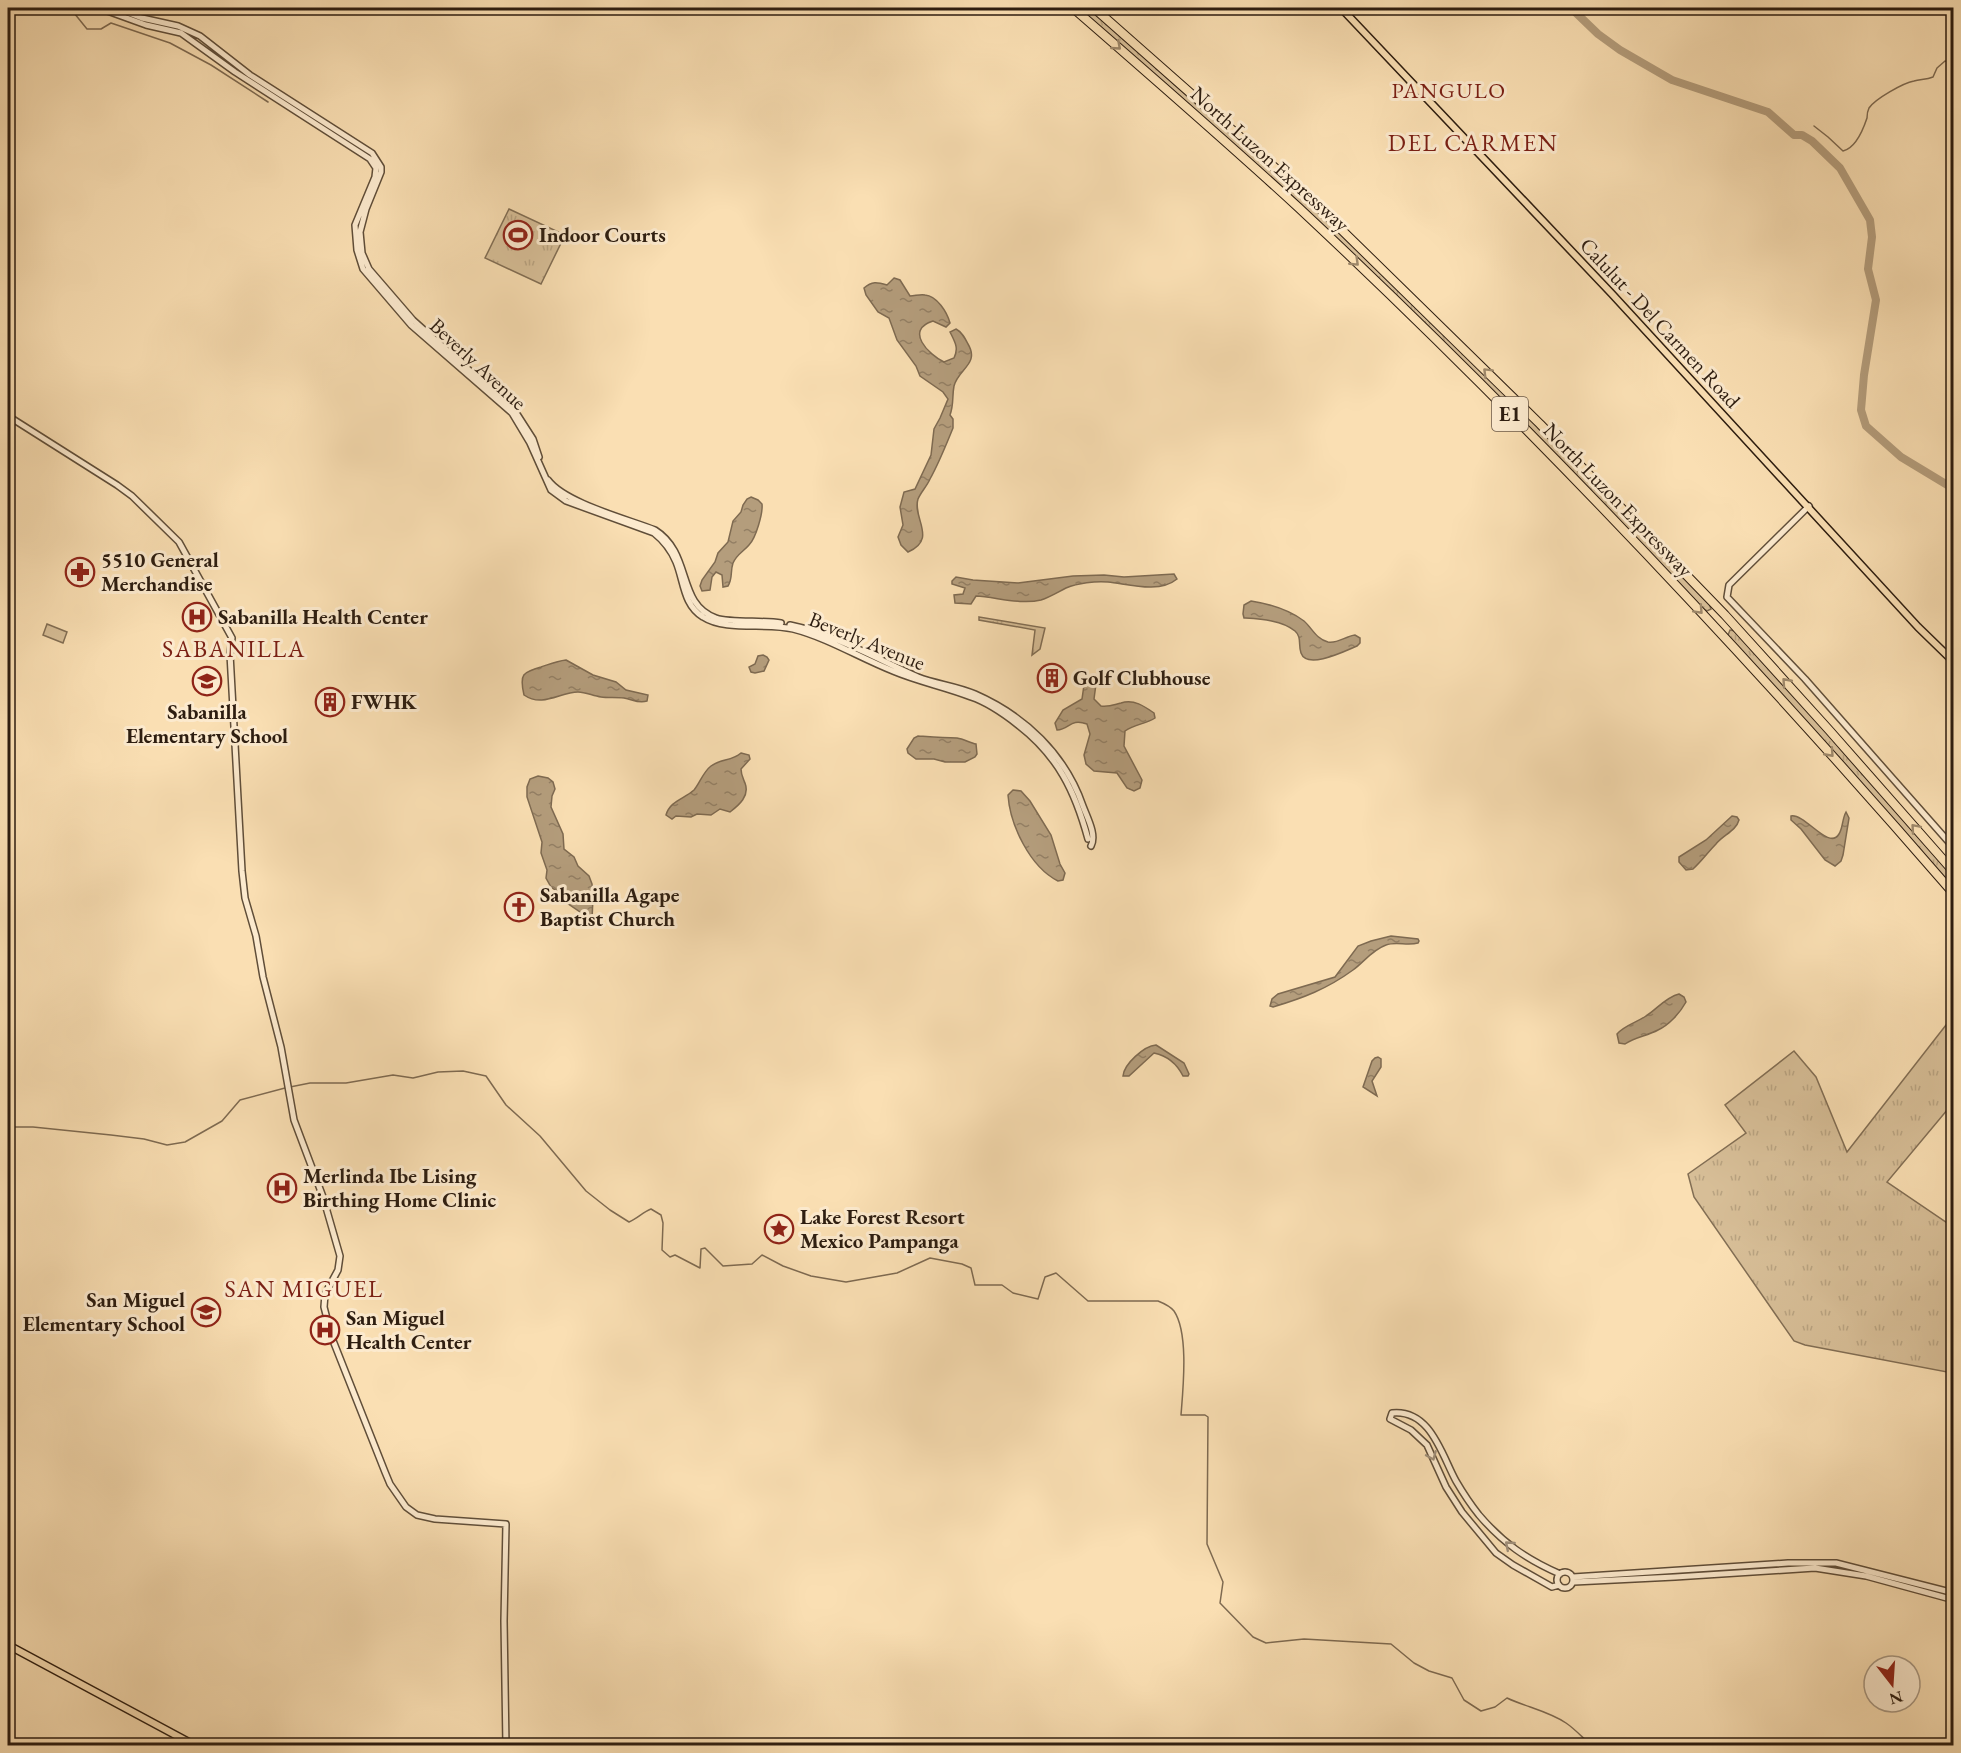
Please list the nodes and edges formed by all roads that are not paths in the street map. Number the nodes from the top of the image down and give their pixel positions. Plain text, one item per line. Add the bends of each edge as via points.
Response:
1 (99, 8) edge
2 (116, 8) edge
3 (1073, 8) edge
4 (1095, 8) edge
5 (1341, 8) edge
6 (8, 416) edge
7 (1809, 506) junction
8 (1953, 662) edge
9 (1088, 839) dead end
10 (1091, 846) dead end
11 (1953, 848) edge
12 (1953, 872) edge
13 (1953, 894) edge
14 (1560, 1574) junction
15 (1573, 1579) junction
16 (1559, 1585) junction
17 (1953, 1593) edge
18 (1953, 1600) edge
19 (8, 1645) edge
20 (196, 1746) edge
21 (507, 1746) edge

1 - 9 street, Beverly Avenue via 181,33 370,159 376,171 355,225 363,269 411,325 512,414 551,490 566,501 654,533 662,540 675,559 686,598 700,616 725,624 777,626 817,636 890,670 973,697 999,710 1055,761 1073,793
2 - 10 street, Beverly Avenue via 200,36 250,75 372,153 381,172 361,223 360,242 369,269 413,320 515,411 533,439 554,487 567,497 664,536 679,557 690,596 711,616 802,627 920,677 974,693 1008,711 1048,746 1069,774 1088,818
3 -> 13 highway, North Luzon Expressway / E1 via 1297,207 1530,434 1731,644
12 -> 4 highway, North Luzon Expressway / E1 via 1725,615 1548,432 1308,197
5 - 7 main road, Calulut - Del Carmen Road
6 - 21 street via 110,479 166,528 192,562 232,638 245,898 297,1131 340,1256 324,1306 332,1338 390,1485 406,1507 417,1515 435,1519 506,1524
7 - 8 main road, Calulut - Del Carmen Road
7 - 11 street via 1729,585 1727,597 1805,679
14 - 15 street via 1568,1572
14 - 16 street
14 -> 16 street via 1503,1541 1467,1499 1431,1431 1404,1414 1392,1413 1390,1419 1412,1430 1427,1445 1457,1505 1496,1553 1552,1587
15 - 16 street via 1568,1588
15 - 17 street via 1836,1563
15 - 18 street via 1815,1568 1866,1576
19 - 20 main road

